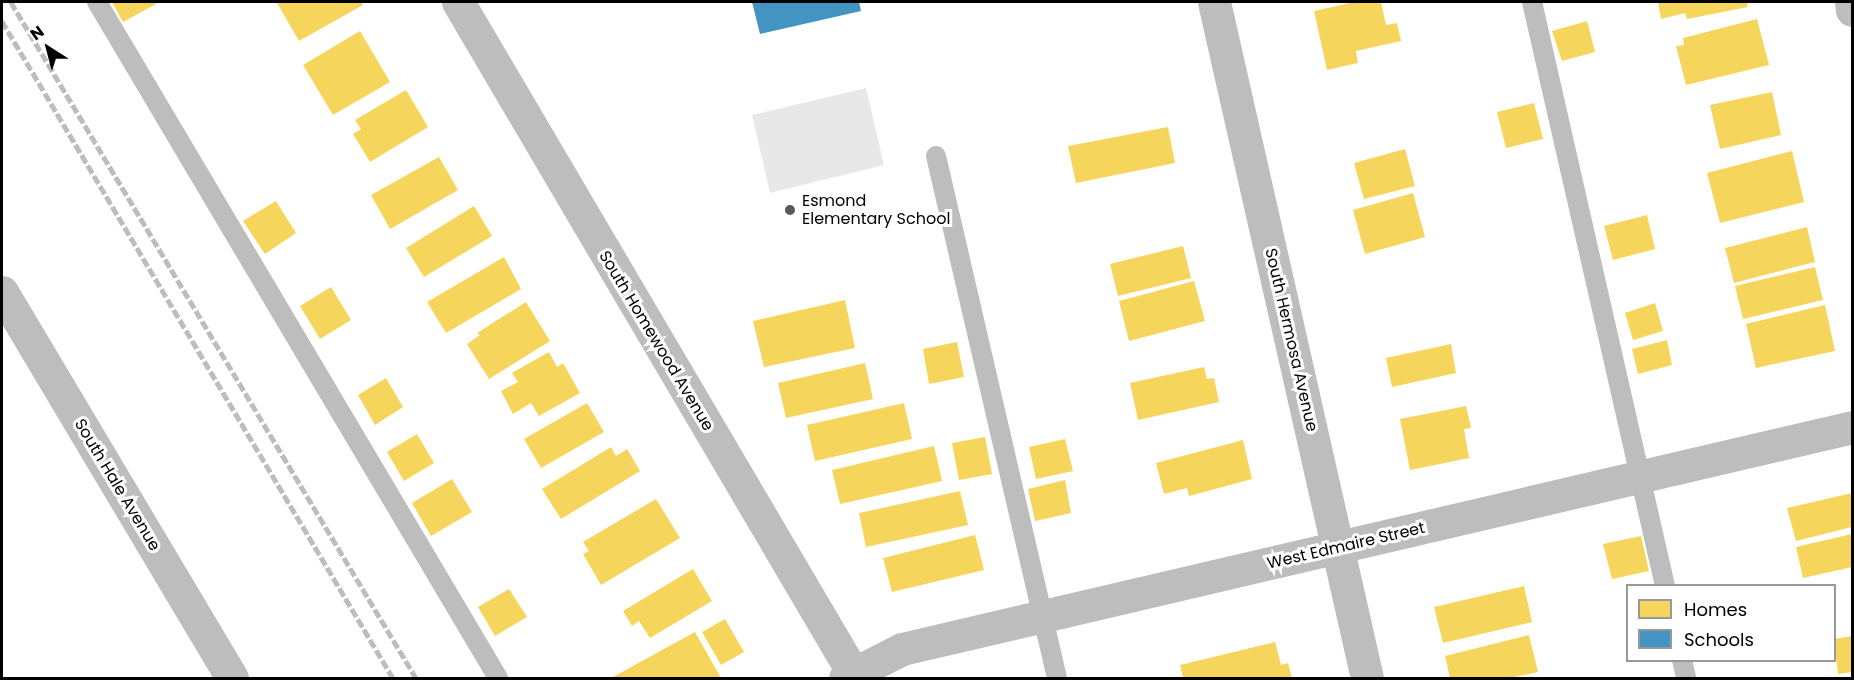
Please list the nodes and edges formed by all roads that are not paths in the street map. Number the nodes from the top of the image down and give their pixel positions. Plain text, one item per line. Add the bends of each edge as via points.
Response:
1 (97, 2) edge
2 (458, 2) edge
3 (1214, 2) edge
4 (1532, 2) edge
5 (1851, 2) edge
6 (1852, 10) edge
7 (936, 156) dead end
8 (2, 292) edge
9 (1852, 427) edge
10 (1640, 477) junction
11 (1338, 548) junction
12 (1665, 584) edge
13 (1043, 616) junction
14 (1682, 662) edge
15 (852, 677) edge
16 (231, 678) edge
17 (498, 678) edge
18 (1057, 678) edge
19 (1367, 678) edge
20 (1686, 678) edge

1 - 17 lane
2 - 15 street, South Homewood Avenue
3 - 11 street, South Hermosa Avenue
4 - 10 lane
5 - 6 street
7 - 13 lane
8 - 16 street, South Hale Avenue
9 - 10 street, West Edmaire Street
10 - 11 street, West Edmaire Street
10 - 12 lane
11 - 13 street, West Edmaire Street
11 - 19 street, South Hermosa Avenue
13 - 15 street, West Edmaire Street via 902,649
13 - 18 lane
14 - 20 lane

